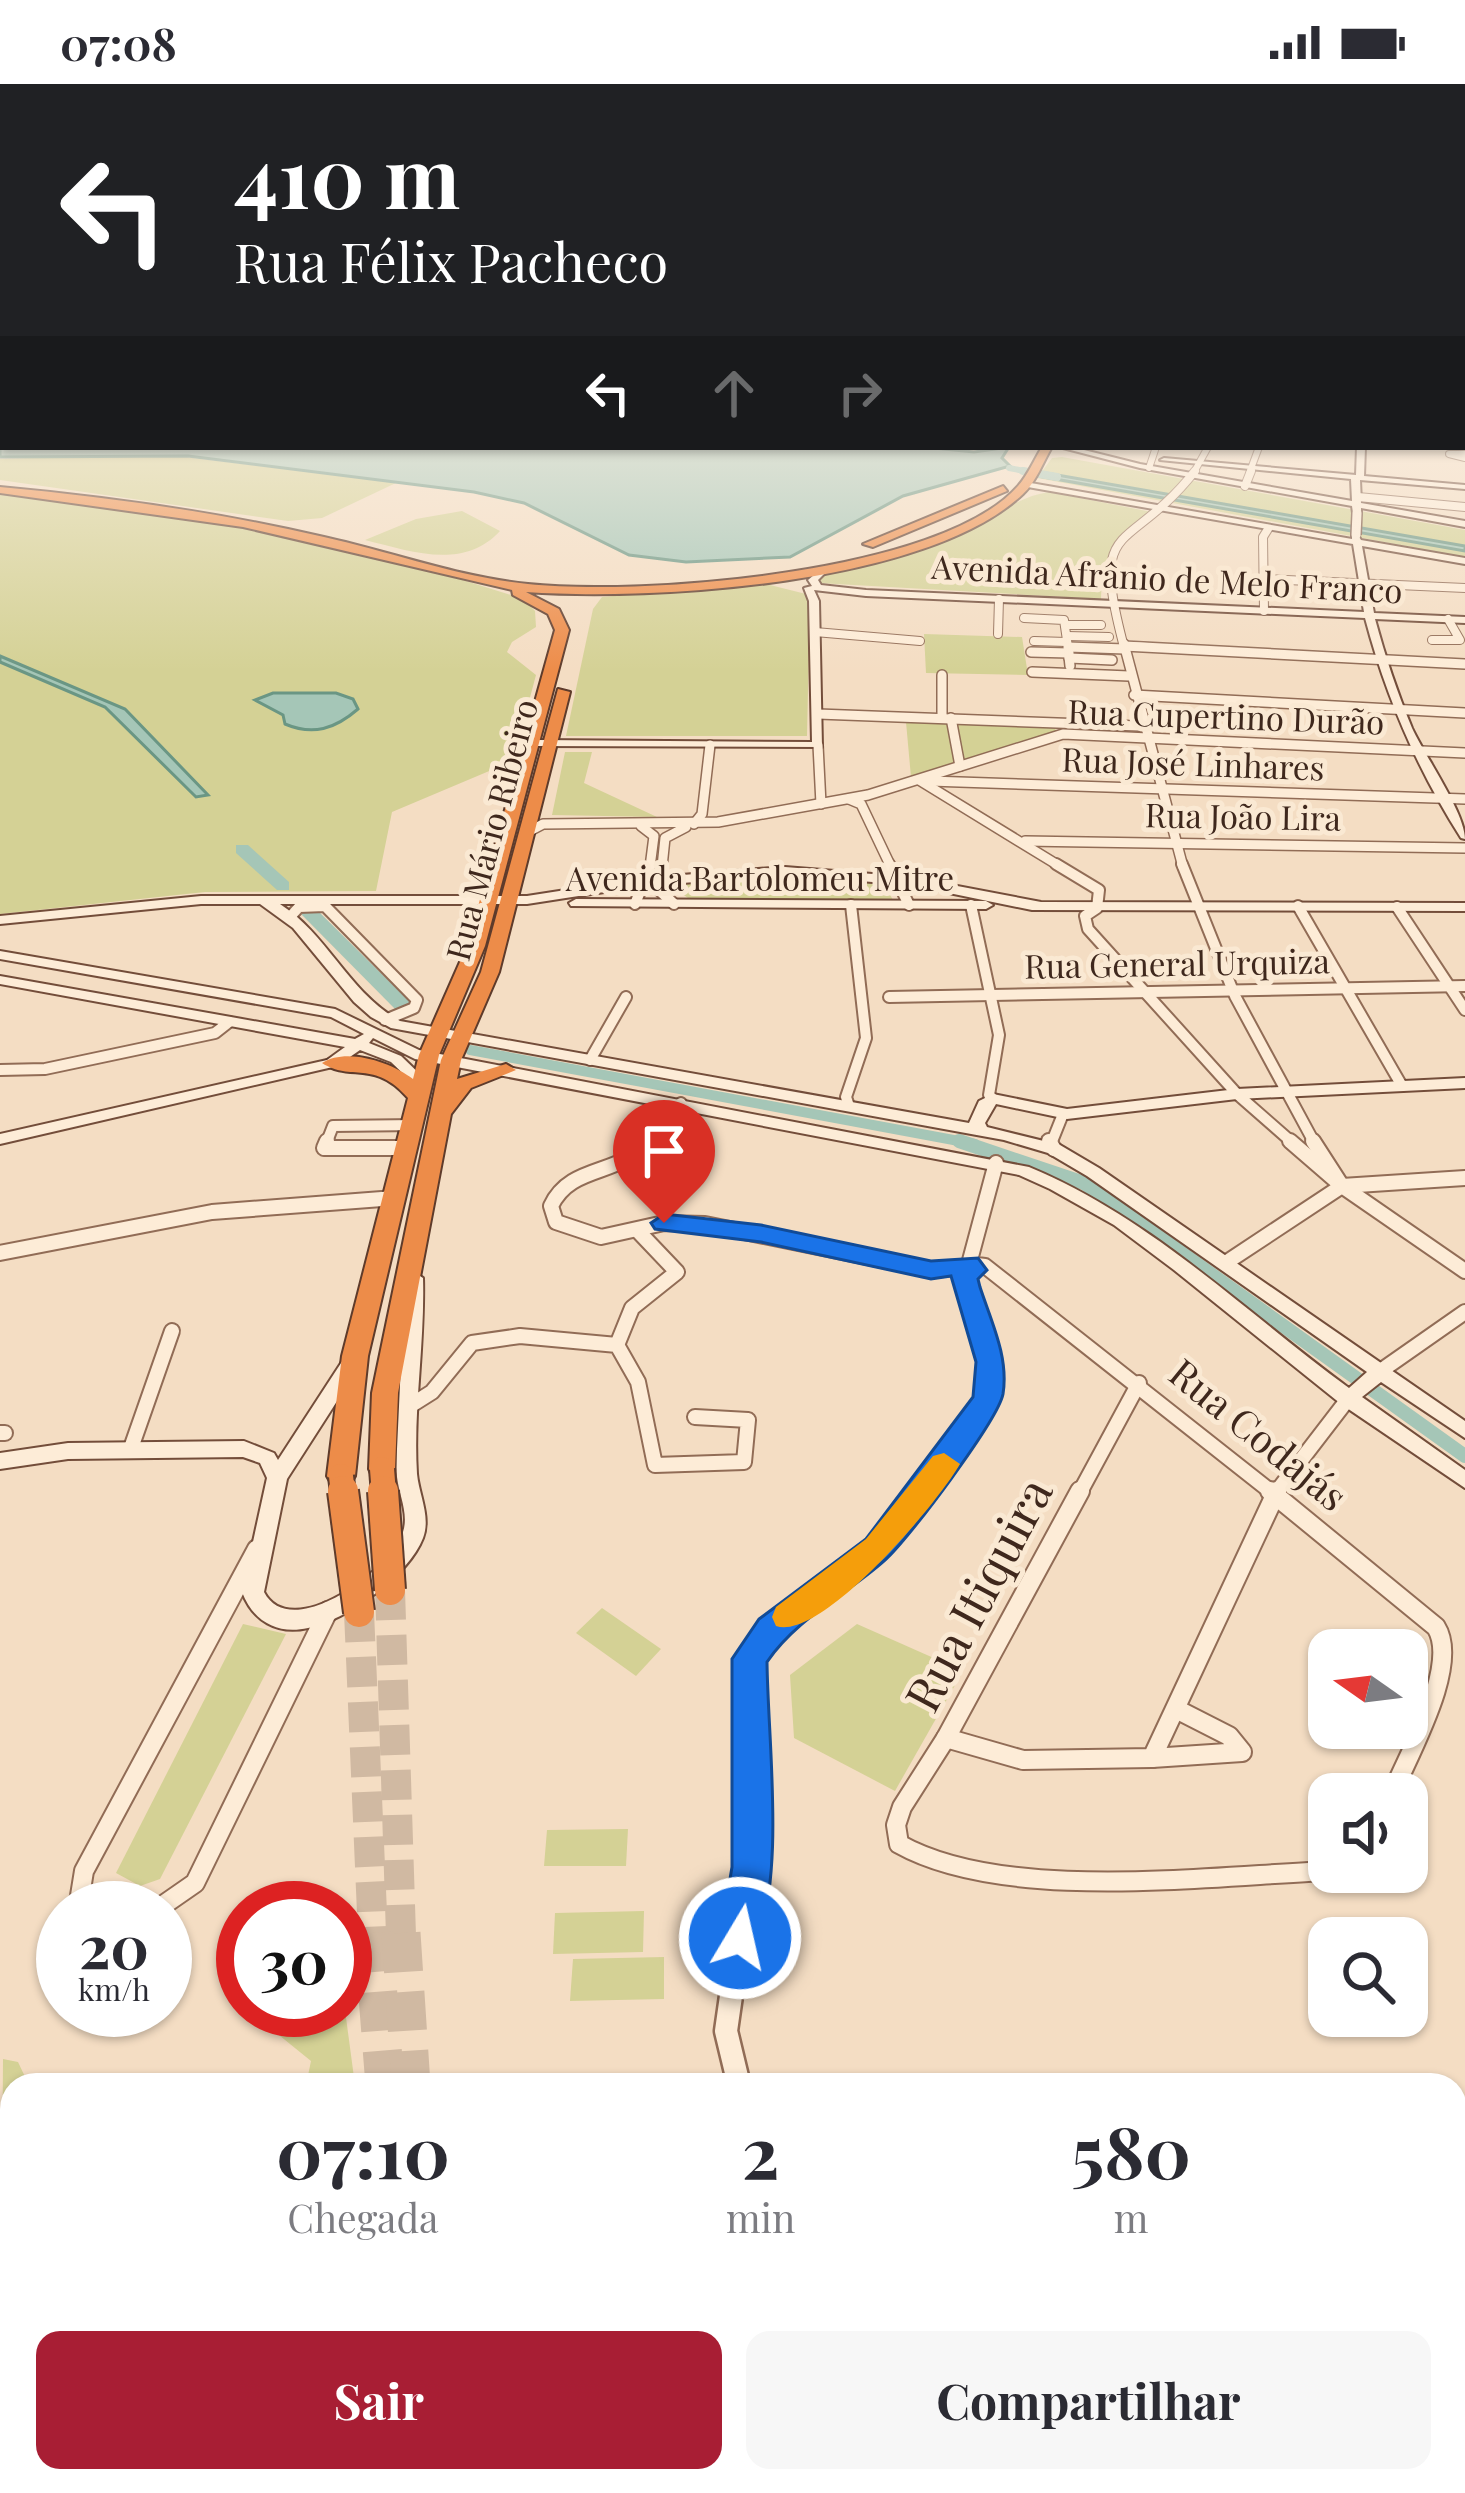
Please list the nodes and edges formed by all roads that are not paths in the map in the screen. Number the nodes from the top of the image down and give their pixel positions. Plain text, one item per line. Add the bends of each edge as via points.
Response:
1 (1038, 450) edge
2 (1070, 450) edge
3 (1155, 450) edge
4 (1207, 450) edge
5 (1258, 450) edge
6 (1361, 450) edge
7 (1101, 453) edge
8 (1150, 463) junction
9 (1203, 463) junction
10 (1254, 468) junction
11 (1195, 476) junction
12 (1024, 478) junction
13 (1245, 486) junction
14 (0, 487) edge
15 (1465, 487) edge
16 (1047, 488) joint
17 (1358, 496) junction
18 (1164, 505) junction
19 (171, 507) junction
20 (1465, 507) edge
21 (931, 518) junction
22 (1465, 524) edge
23 (960, 526) junction
24 (1268, 529) junction
25 (890, 535) junction
26 (1357, 538) junction
27 (921, 542) junction
28 (1465, 561) edge
29 (824, 567) junction
30 (477, 579) junction
31 (1264, 579) junction
32 (526, 583) junction
33 (806, 583) junction
34 (1360, 583) junction
35 (1465, 589) edge
36 (547, 590) junction
37 (615, 591) junction
38 (866, 593) junction
39 (1000, 599) junction
40 (1112, 604) junction
41 (1264, 610) junction
42 (578, 612) junction
43 (1366, 615) junction
44 (1448, 619) junction
45 (1465, 620) edge
46 (1026, 622) dead end
47 (1101, 626) dead end
48 (998, 634) dead end
49 (815, 636) junction
50 (1109, 637) dead end
51 (1432, 640) dead end
52 (920, 641) dead end
53 (1068, 645) junction
54 (1033, 646) dead end
55 (1125, 648) junction
56 (1378, 659) junction
57 (1112, 660) dead end
58 (1465, 664) edge
59 (1031, 672) dead end
60 (942, 675) dead end
61 (1129, 676) junction
62 (1134, 695) junction
63 (1399, 710) junction
64 (1465, 713) edge
65 (818, 714) junction
66 (946, 717) junction
67 (1024, 721) junction
68 (1060, 722) junction
69 (1140, 732) junction
70 (1064, 734) junction
71 (541, 743) junction
72 (1027, 744) junction
73 (710, 745) junction
74 (818, 746) junction
75 (1415, 751) junction
76 (1465, 753) edge
77 (960, 766) junction
78 (919, 780) junction
79 (1156, 790) junction
80 (1441, 798) junction
81 (849, 799) junction
82 (1465, 799) edge
83 (821, 804) junction
84 (637, 824) junction
85 (694, 824) junction
86 (526, 833) junction
87 (1465, 836) edge
88 (1020, 841) junction
89 (1174, 843) junction
90 (1465, 848) edge
91 (661, 880) junction
92 (897, 880) junction
93 (643, 882) junction
94 (261, 899) junction
95 (359, 900) junction
96 (635, 904) junction
97 (674, 904) junction
98 (501, 905) junction
99 (851, 905) junction
100 (909, 905) junction
101 (971, 905) junction
102 (1041, 906) junction
103 (1298, 906) junction
104 (1195, 907) junction
105 (1397, 907) junction
106 (1465, 907) edge
107 (1097, 908) junction
108 (332, 911) junction
109 (290, 917) junction
110 (0, 920) edge
111 (0, 956) edge
112 (0, 980) edge
113 (149, 982) junction
114 (1450, 986) junction
115 (1465, 986) edge
116 (1346, 988) junction
117 (1143, 990) junction
118 (1231, 990) junction
119 (990, 994) junction
120 (626, 997) dead end
121 (889, 997) dead end
122 (108, 999) junction
123 (1465, 1010) edge
124 (229, 1022) junction
125 (373, 1023) junction
126 (448, 1035) junction
127 (440, 1058) junction
128 (590, 1060) junction
129 (332, 1064) junction
130 (0, 1070) edge
131 (506, 1070) junction
132 (1465, 1083) edge
133 (1402, 1086) junction
134 (1285, 1091) junction
135 (421, 1092) junction
136 (1238, 1094) junction
137 (993, 1100) junction
138 (681, 1103) junction
139 (849, 1106) junction
140 (1055, 1112) junction
141 (441, 1117) junction
142 (981, 1130) junction
143 (1006, 1135) junction
144 (413, 1137) junction
145 (0, 1139) edge
146 (1029, 1140) junction
147 (1054, 1149) junction
148 (996, 1163) junction
149 (1465, 1178) edge
150 (1342, 1186) junction
151 (395, 1198) junction
152 (637, 1230) junction
153 (0, 1253) edge
154 (412, 1257) junction
155 (1226, 1262) junction
156 (963, 1269) junction
157 (1465, 1270) edge
158 (1465, 1312) edge
159 (172, 1331) dead end
160 (616, 1345) junction
161 (355, 1356) junction
162 (1382, 1370) junction
163 (1139, 1383) junction
164 (1348, 1399) junction
165 (413, 1404) junction
166 (695, 1417) dead end
167 (1465, 1431) edge
168 (131, 1448) junction
169 (0, 1461) edge
170 (278, 1478) junction
171 (1465, 1480) edge
172 (1274, 1495) junction
173 (262, 1539) junction
174 (390, 1590) tunnel mouth
175 (328, 1611) junction
176 (358, 1612) tunnel mouth
177 (1176, 1709) junction
178 (946, 1738) junction
179 (1152, 1758) junction
180 (1401, 1773) edge
181 (1308, 1872) edge
182 (82, 1881) edge
183 (192, 1884) edge
184 (733, 2073) edge

1 - 12 highway
2 - 7 main road
3 - 8 street
4 - 9 street
5 - 10 street
6 - 17 main road
7 - 8 main road
8 - 9 main road
8 - 11 main road
9 - 10 main road
9 - 11 street
10 - 13 street
10 - 17 main road
11 - 13 main road
11 - 18 street
12 - 16 highway
12 - 18 main road
12 - 21 highway
12 - 23 highway
13 - 17 main road
14 - 19 highway
15 - 17 main road
16 - 18 main road
17 - 20 street
17 - 22 main road
17 - 26 main road, bridge
18 - 24 main road
18 - 40 street via 1113,554
19 - 30 highway
19 - 32 highway via 283,523
21 - 23 highway
21 - 25 highway
23 - 27 highway
24 - 26 main road
24 - 31 street
25 - 27 highway
25 - 29 highway
26 - 28 main road
26 - 34 main road
27 - 29 highway
29 - 32 highway via 622,585
29 - 33 highway
29 - 38 main road, Avenida Afrânio de Melo Franco via 812,581 818,588
30 - 36 highway
30 - 71 highway, Rua Mário Ribeiro via 533,598 559,619
31 - 34 street
31 - 41 street
32 - 36 highway
33 - 37 highway
33 - 38 main road, Avenida Afrânio de Melo Franco
33 - 49 main road
34 - 35 street
34 - 43 main road
36 - 37 highway
36 - 42 highway
37 - 42 highway
38 - 39 main road, Avenida Afrânio de Melo Franco
39 - 40 main road, Avenida Afrânio de Melo Franco
39 - 48 street
40 - 41 main road, Avenida Afrânio de Melo Franco
40 - 55 street
41 - 43 main road, Avenida Afrânio de Melo Franco
42 - 71 highway, Rua Mário Ribeiro
43 - 44 main road, Avenida Afrânio de Melo Franco
43 - 56 main road
44 - 45 main road, Avenida Afrânio de Melo Franco
44 - 51 street via 1460,640
46 - 53 street
47 - 53 street
49 - 52 street
49 - 65 main road
50 - 53 street
53 - 54 street
53 - 55 street
53 - 57 street
55 - 56 street
55 - 61 street
56 - 58 street
56 - 63 main road
59 - 61 street
60 - 66 street
61 - 62 street
62 - 63 street
62 - 69 street
63 - 64 street
63 - 75 main road
65 - 66 street
65 - 74 main road
66 - 67 street
66 - 77 street
67 - 68 street
67 - 72 street
68 - 69 street
68 - 70 street
69 - 70 street, Rua Cupertino Durão
69 - 75 street, Rua Cupertino Durão
69 - 79 street
70 - 72 street, Rua Cupertino Durão
71 - 73 main road
71 - 86 highway, Rua Mário Ribeiro
71 - 98 highway, Rua Mário Ribeiro
72 - 77 street, Rua Cupertino Durão
73 - 74 main road
73 - 85 street via 703,814
74 - 83 street
75 - 76 street, Rua Cupertino Durão
75 - 80 main road
77 - 78 street, Rua Cupertino Durão
78 - 79 street, Rua José Linhares
78 - 81 street
78 - 88 street
79 - 80 street, Rua José Linhares
79 - 89 street
80 - 82 street, Rua José Linhares
80 - 87 main road
81 - 83 street
81 - 92 street via 861,804
83 - 85 street
84 - 85 street
84 - 86 street via 543,824
84 - 93 street via 654,836
85 - 91 street via 665,838
86 - 98 highway, Rua Mário Ribeiro
88 - 89 street, Rua João Lira
88 - 107 street via 1099,890
89 - 90 street, Rua João Lira
89 - 104 street
91 - 92 main road, Avenida Bartolomeu Mitre via 784,872
91 - 93 main road, Avenida Bartolomeu Mitre
91 - 97 street via 659,890
92 - 100 street
92 - 102 main road, Avenida Bartolomeu Mitre
93 - 96 street
93 - 98 main road, Avenida Bartolomeu Mitre
94 - 95 main road, Avenida Bartolomeu Mitre
94 - 109 main road
94 - 110 main road, Avenida Bartolomeu Mitre
95 - 98 main road, Avenida Bartolomeu Mitre
95 - 108 street
96 - 97 main road, Avenida Bartolomeu Mitre
96 - 98 main road, Avenida Bartolomeu Mitre
97 - 99 main road, Avenida Bartolomeu Mitre
98 - 126 highway, Rua Mário Ribeiro via 482,925
98 - 126 highway, Rua Mário Ribeiro via 487,980
99 - 100 main road, Avenida Bartolomeu Mitre
99 - 139 street via 866,1038
100 - 101 main road, Avenida Bartolomeu Mitre
101 - 102 main road, Avenida Bartolomeu Mitre
101 - 119 street
102 - 107 main road, Avenida Bartolomeu Mitre
103 - 104 main road, Avenida Bartolomeu Mitre
103 - 105 main road, Avenida Bartolomeu Mitre
103 - 116 street
104 - 107 main road, Avenida Bartolomeu Mitre
104 - 118 street
105 - 106 main road, Avenida Bartolomeu Mitre
105 - 114 street
107 - 117 street via 1086,925
108 - 109 street via 307,905
108 - 125 street via 417,1000
109 - 125 main road
111 - 113 main road
112 - 122 main road
113 - 122 main road
113 - 125 main road
114 - 115 street, Rua General Urquiza
114 - 116 street, Rua General Urquiza
114 - 123 street
116 - 118 street, Rua General Urquiza
116 - 133 street
117 - 118 street, Rua General Urquiza
117 - 119 street, Rua General Urquiza
117 - 136 street
118 - 134 street
119 - 121 street, Rua General Urquiza
119 - 137 street via 999,1035
120 - 128 street
122 - 124 main road
124 - 125 main road
124 - 130 street via 215,1033 46,1069
125 - 126 main road
125 - 127 main road
125 - 129 main road
125 - 135 main road
126 - 127 highway, Rua Mário Ribeiro
126 - 128 main road
127 - 131 main road
127 - 135 highway, Rua Mário Ribeiro
127 - 141 highway, Rua Mário Ribeiro
128 - 139 main road
129 - 135 highway via 385,1069
129 - 145 main road
131 - 138 main road
131 - 141 highway via 464,1084
132 - 133 main road
133 - 134 main road
134 - 136 main road
134 - 150 street
135 - 144 highway, Rua Mário Ribeiro
136 - 140 main road
136 - 150 street
137 - 140 main road
137 - 142 main road via 976,1123
138 - 148 main road
138 - 152 street via 663,1114 634,1160 580,1173 554,1196 556,1222 574,1233
139 - 142 main road
140 - 146 street
140 - 147 street via 1048,1140
141 - 154 highway, Rua Mário Ribeiro
142 - 143 main road
143 - 146 main road
143 - 148 main road
144 - 144 street via 333,1126 324,1148
144 - 151 highway, Rua Mário Ribeiro
146 - 147 main road
147 - 155 main road
148 - 156 street
148 - 164 main road via 1091,1205
149 - 150 street
150 - 155 street
150 - 157 street
151 - 153 street via 212,1212
151 - 161 highway, Rua Mário Ribeiro
152 - 156 street via 687,1221 931,1270
152 - 160 street via 676,1272 632,1307
154 - 165 main road
154 - 174 highway, Rua Mário Ribeiro, bridge via 385,1393
155 - 162 main road
156 - 163 street, Rua Codajás via 985,1266
156 - 184 street via 987,1340 988,1398 877,1549 771,1629 749,1659 751,1867 728,2008
158 - 162 street
159 - 168 street
160 - 165 street via 474,1341 433,1395
160 - 166 street via 638,1382 655,1465 743,1462 748,1420
161 - 170 main road
161 - 176 highway, Rua Mário Ribeiro, bridge via 341,1476
162 - 164 main road
162 - 167 main road
163 - 172 street, Rua Codajás
163 - 178 street, Rua Itiquira
164 - 171 main road
164 - 172 street
165 - 175 main road via 412,1538 393,1565
168 - 169 main road
168 - 170 main road via 262,1455
170 - 173 main road
172 - 177 street
172 - 180 street, Rua Codajás via 1419,1610 1445,1641 1445,1665
173 - 175 main road via 253,1592 265,1614 307,1620
173 - 182 street
175 - 183 street
177 - 179 street
177 - 179 street via 1242,1752
178 - 179 street via 1027,1763
178 - 181 street, Rua Itiquira via 896,1825 899,1844 924,1864 1037,1878

